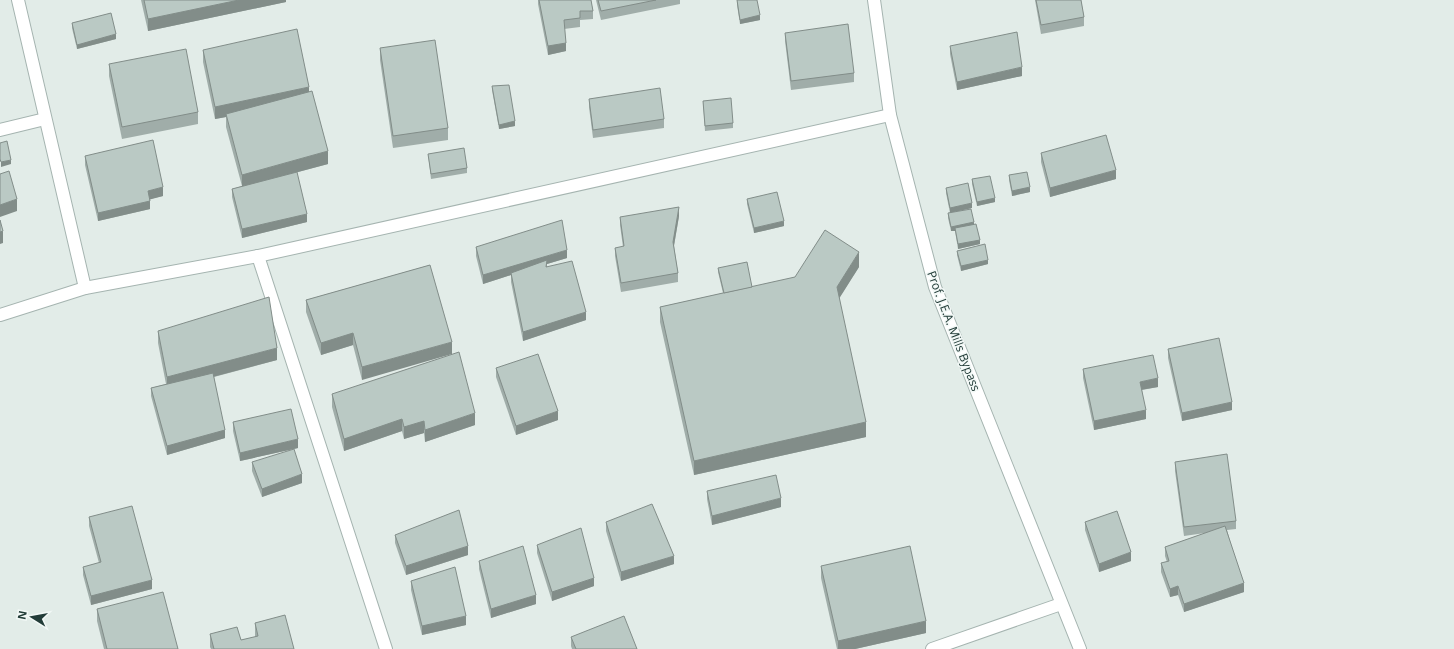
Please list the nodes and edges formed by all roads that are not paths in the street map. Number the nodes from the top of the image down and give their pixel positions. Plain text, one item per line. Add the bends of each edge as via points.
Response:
1 (18, 0) edge
2 (874, 0) edge
3 (890, 115) junction
4 (45, 119) junction
5 (0, 130) edge
6 (258, 256) junction
7 (85, 288) junction
8 (0, 315) edge
9 (1061, 604) junction
10 (386, 649) edge
11 (932, 649) edge
12 (1080, 649) edge

1 - 4 street
2 - 3 street, Prof. J.E.A. Mills Bypass
3 - 6 street
3 - 9 street, Prof. J.E.A. Mills Bypass via 935,287
4 - 5 street
4 - 7 street
6 - 7 street
6 - 10 street
7 - 8 street
9 - 11 street
9 - 12 street, Prof. J.E.A. Mills Bypass

